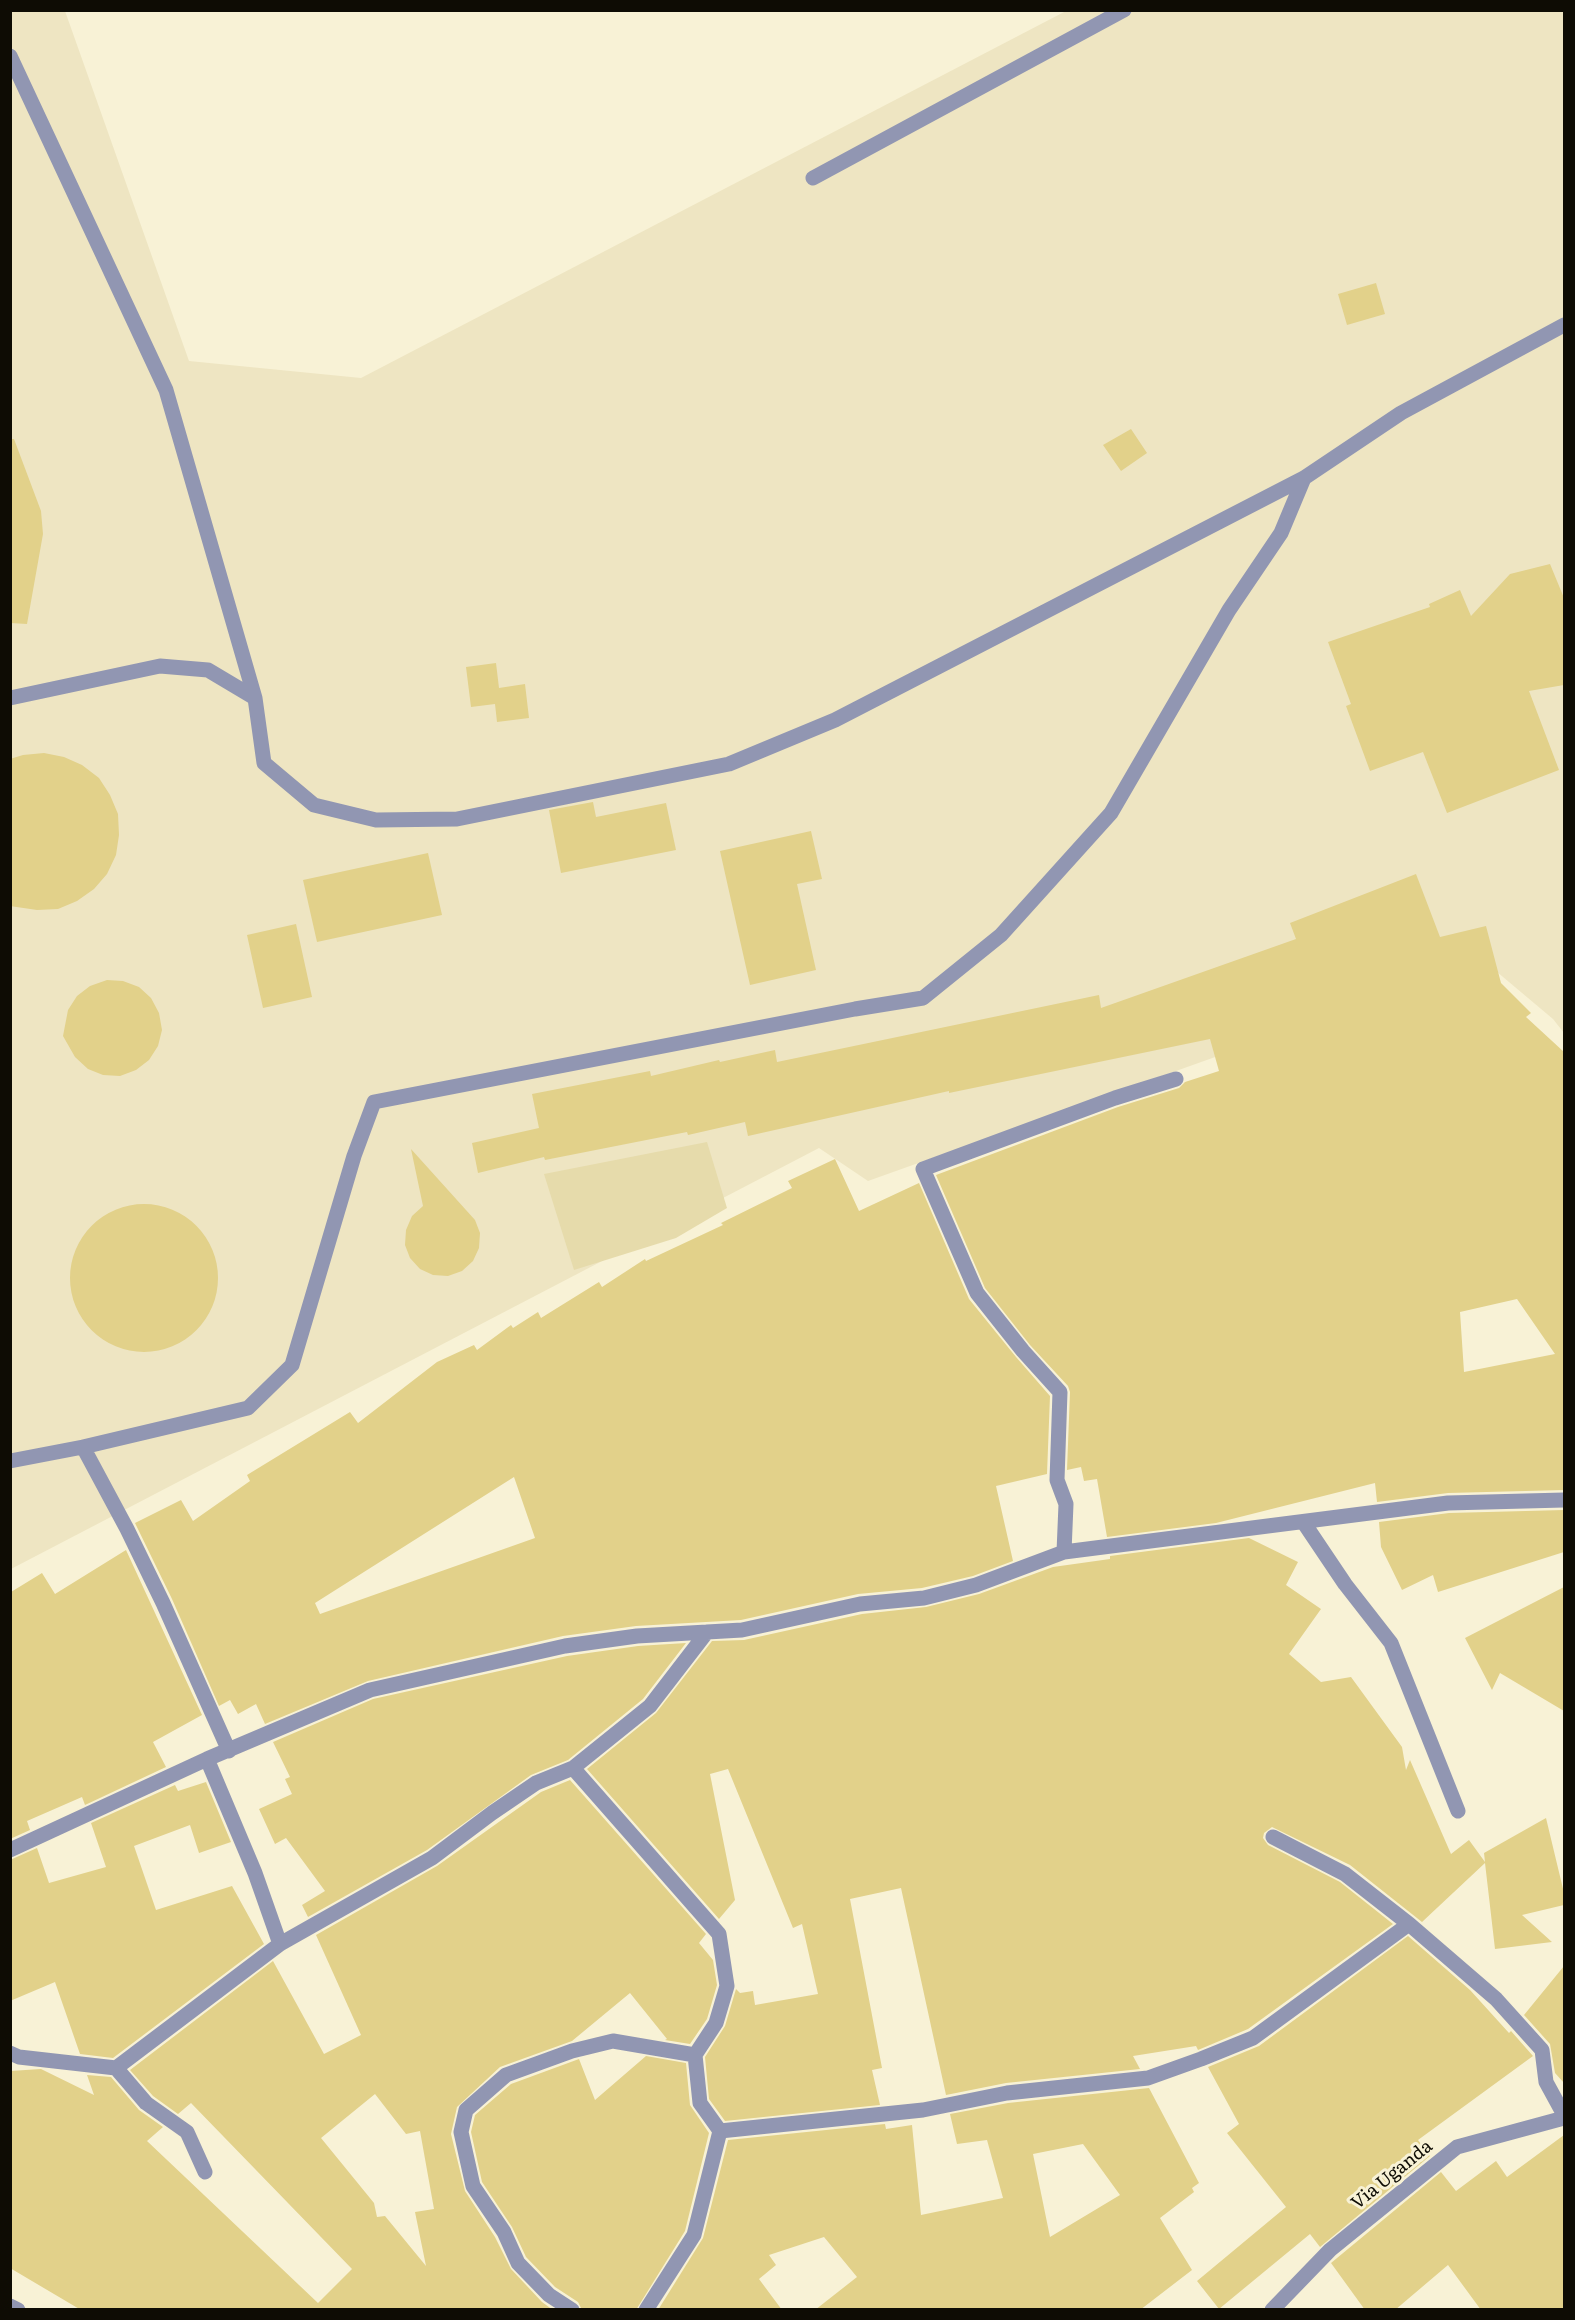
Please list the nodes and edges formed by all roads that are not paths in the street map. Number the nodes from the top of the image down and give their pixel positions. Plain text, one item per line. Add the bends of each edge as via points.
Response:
1 (1124, 10) edge
2 (10, 56) edge
3 (813, 178) dead end
4 (1564, 325) edge
5 (1304, 478) junction
6 (10, 698) edge
7 (255, 698) junction
8 (1176, 1079) dead end
9 (83, 1446) junction
10 (10, 1461) edge
11 (1564, 1500) edge
12 (1304, 1522) junction
13 (1064, 1552) junction
14 (707, 1632) junction
15 (229, 1751) junction
16 (207, 1759) junction
17 (573, 1768) junction
18 (1458, 1811) dead end
19 (1273, 1837) dead end
20 (10, 1850) edge
21 (1409, 1924) junction
22 (280, 1944) junction
23 (10, 2053) edge
24 (695, 2055) junction
25 (116, 2068) junction
26 (1564, 2116) edge
27 (720, 2131) junction
28 (205, 2172) dead end
29 (10, 2306) edge
30 (18, 2310) edge
31 (572, 2310) edge
32 (646, 2310) edge
33 (1272, 2310) edge

1 - 3 street
2 - 7 street via 166,390
4 - 5 street via 1401,413
5 - 7 street via 835,720 729,764 457,819 376,820 314,805 264,763
5 - 9 street via 1281,533 1229,610 1111,813 1001,935 923,998 374,1102 354,1156 292,1365 248,1408
6 - 7 street via 160,666 208,670
8 - 13 street via 923,1168 977,1293 1060,1392 1057,1480 1066,1504
9 - 10 street
9 - 15 street via 153,1582
11 - 12 street via 1448,1503
12 - 13 street
12 - 18 street via 1391,1644
13 - 14 street via 976,1585 924,1598 860,1604 742,1630
14 - 15 street via 565,1646 370,1690
14 - 17 street via 650,1706
15 - 16 street
16 - 20 street
16 - 22 street
17 - 22 street via 536,1783 432,1858
17 - 24 street via 719,1934 727,1986 716,2023
19 - 21 street via 1345,1874
21 - 26 street via 1496,1999 1542,2050 1546,2082
21 - 27 street via 1253,2038 1148,2078 1007,2093 923,2110
22 - 25 street
23 - 25 street
24 - 27 street via 700,2103
24 - 31 street via 612,2041 506,2075 466,2110 461,2132 473,2186 504,2232 518,2263 549,2295
25 - 28 street via 147,2103 187,2132
26 - 33 street, Via Uganda via 1457,2147 1330,2250
27 - 32 street via 694,2235
29 - 30 street

